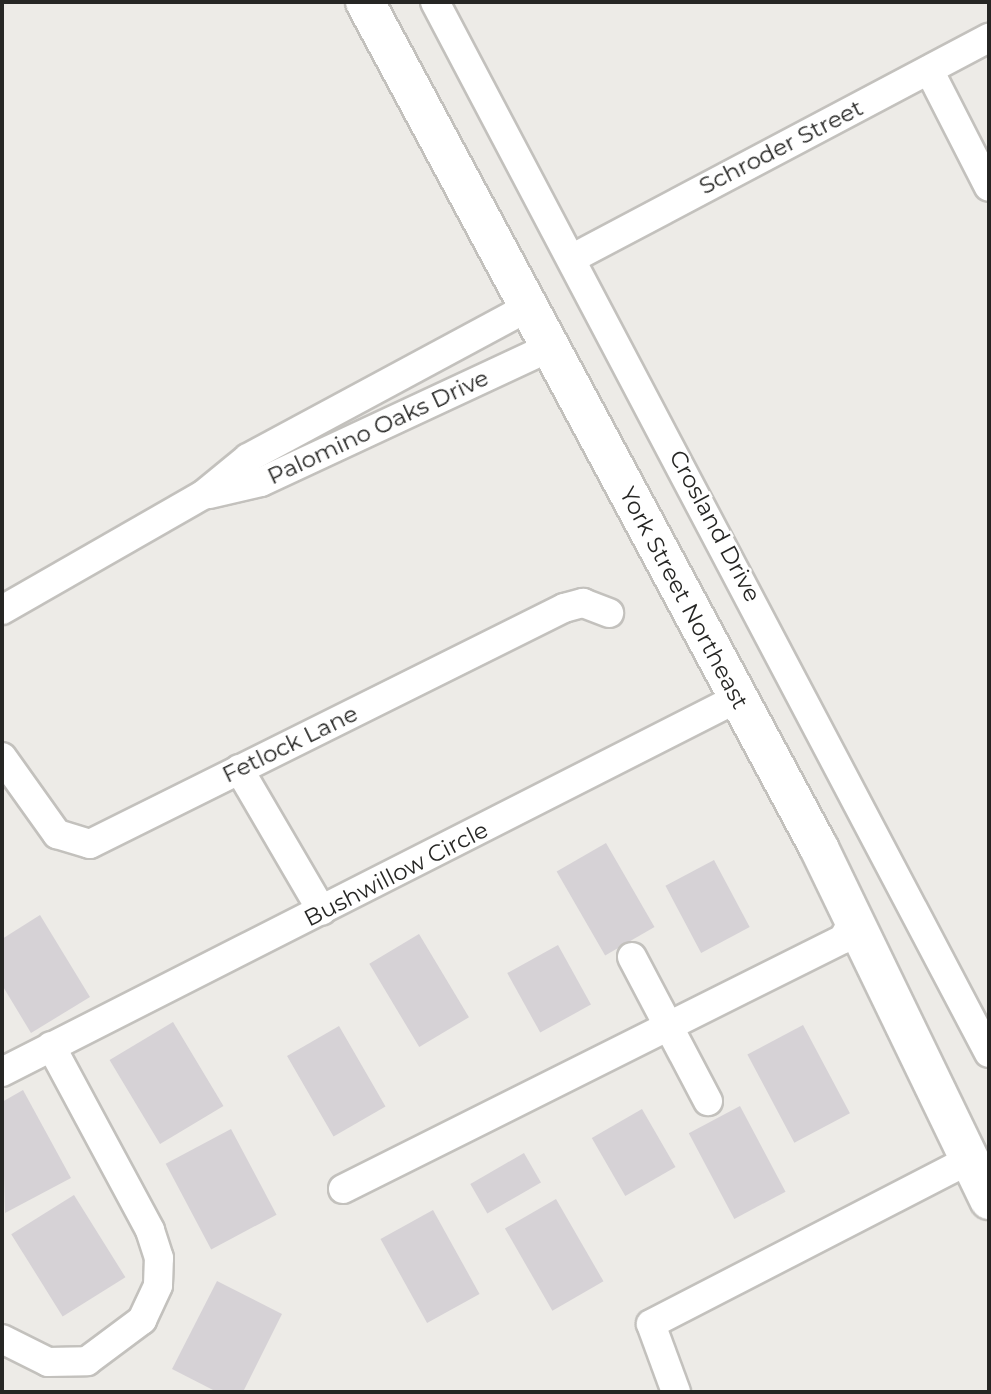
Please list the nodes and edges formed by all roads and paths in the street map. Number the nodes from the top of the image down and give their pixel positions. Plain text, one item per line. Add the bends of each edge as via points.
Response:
1 (365, 2) edge
2 (435, 2) edge
3 (989, 38) edge
4 (929, 70) junction
5 (989, 187) edge
6 (573, 258) junction
7 (527, 308) junction
8 (548, 348) junction
9 (203, 495) junction
10 (2, 610) edge
11 (609, 612) dead end
12 (738, 698) junction
13 (2, 757) edge
14 (239, 769) junction
15 (322, 911) junction
16 (854, 919) junction
17 (632, 957) dead end
18 (668, 1026) junction
19 (51, 1046) junction
20 (989, 1053) edge
21 (2, 1072) edge
22 (708, 1101) dead end
23 (971, 1159) junction
24 (343, 1189) dead end
25 (989, 1200) edge
26 (2, 1339) edge
27 (676, 1392) edge

1 - 7 highway, York Street Northeast
2 - 6 street, Crosland Drive
3 - 4 street, Schroder Street
4 - 5 street
4 - 6 street, Schroder Street
6 - 20 street, Crosland Drive
7 - 8 highway, York Street Northeast
7 - 9 street, Palomino Oaks Drive via 248,458
8 - 9 street, Palomino Oaks Drive via 261,482
8 - 12 highway, York Street Northeast
9 - 10 street, Palomino Oaks Drive
11 - 14 street, Fetlock Lane via 583,603 564,608
12 - 15 street, Bushwillow Circle
12 - 16 highway, York Street Northeast
13 - 14 street, Fetlock Lane via 57,834 90,844
14 - 15 street
15 - 19 street, Bushwillow Circle
16 - 18 street via 843,939
16 - 23 highway, York Street Northeast
17 - 18 street
18 - 22 street
18 - 24 street
19 - 21 street, Bushwillow Circle
19 - 26 street via 150,1230 159,1258 158,1285 142,1320 87,1361 48,1362
23 - 25 highway, York Street Northeast
23 - 27 street via 651,1324

